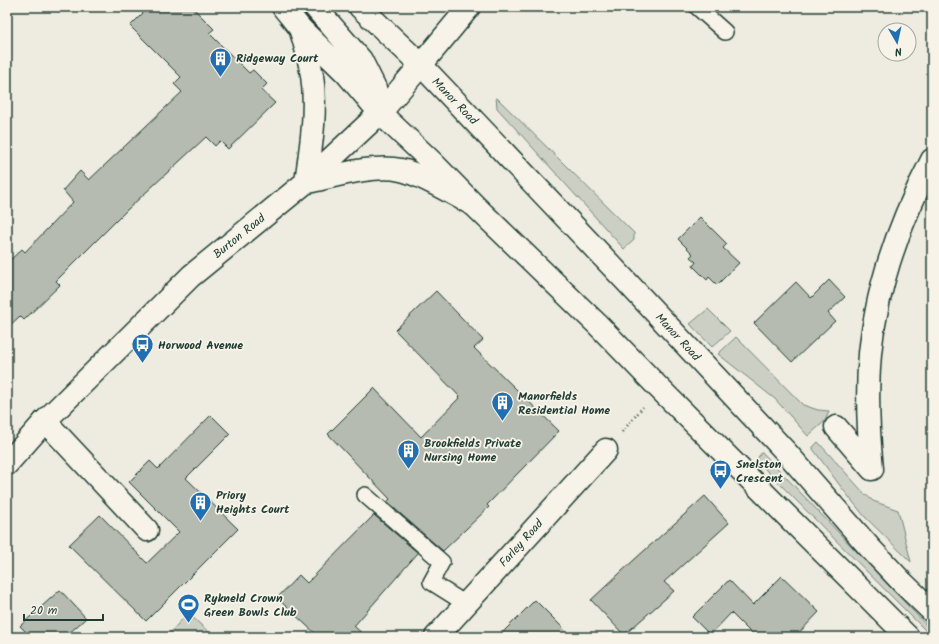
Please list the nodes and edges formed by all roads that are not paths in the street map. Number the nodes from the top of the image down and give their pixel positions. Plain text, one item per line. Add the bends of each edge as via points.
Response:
1 (283, 7) edge
2 (315, 7) edge
3 (360, 7) edge
4 (469, 7) edge
5 (697, 7) edge
6 (300, 28) junction
7 (725, 32) dead end
8 (421, 65) junction
9 (380, 113) junction
10 (932, 160) edge
11 (306, 182) junction
12 (475, 206) junction
13 (45, 421) junction
14 (836, 427) dead end
15 (606, 450) road end
16 (9, 457) edge
17 (365, 496) dead end
18 (147, 530) dead end
19 (466, 604) junction
20 (932, 611) edge
21 (436, 637) edge
22 (908, 637) edge

1 - 6 main road
2 - 9 main road via 361,60 375,88
3 - 8 main road, Manor Road
4 - 8 main road, Burton Road
5 - 7 lane
6 - 9 main road via 346,73
6 - 11 main road via 312,77 311,145
8 - 9 main road, Burton Road
8 - 20 main road, Manor Road via 786,452 870,548
9 - 11 main road, Burton Road
9 - 12 main road
10 - 14 main road via 912,200 895,245 875,315 868,422 872,469
11 - 12 main road via 361,171 401,170
11 - 13 main road, Burton Road via 191,276
12 - 22 main road via 598,325
13 - 16 main road, Burton Road
13 - 18 main road
15 - 19 main road, Farley Road
17 - 19 lane via 442,562 431,582
19 - 21 main road, Farley Road

